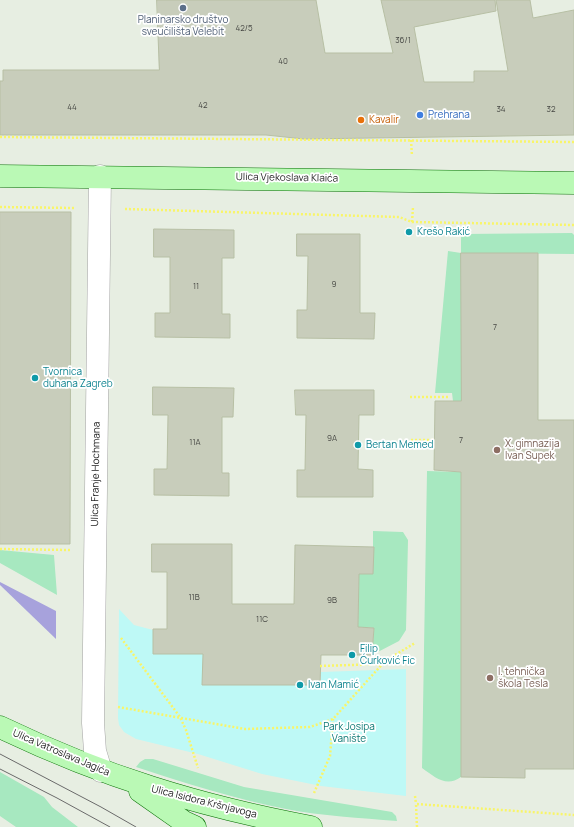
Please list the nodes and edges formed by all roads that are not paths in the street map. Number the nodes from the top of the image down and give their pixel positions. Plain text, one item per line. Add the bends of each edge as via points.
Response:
1 (0, 176) edge
2 (100, 176) junction
3 (574, 183) edge
4 (0, 727) edge
5 (101, 771) junction
6 (122, 779) junction
7 (189, 825) edge
8 (311, 827) edge

1 - 2 main road, Ulica Vjekoslava Klaića
2 - 3 main road, Ulica Vjekoslava Klaića
2 - 5 street, Ulica Franje Hochmana via 93,723 95,751
4 - 5 main road, Ulica Vatroslava Jagića
5 - 6 main road, Ulica Vatroslava Jagića
6 - 7 main road
6 - 8 main road, Ulica Isidora Kršnjavoga via 201,803

